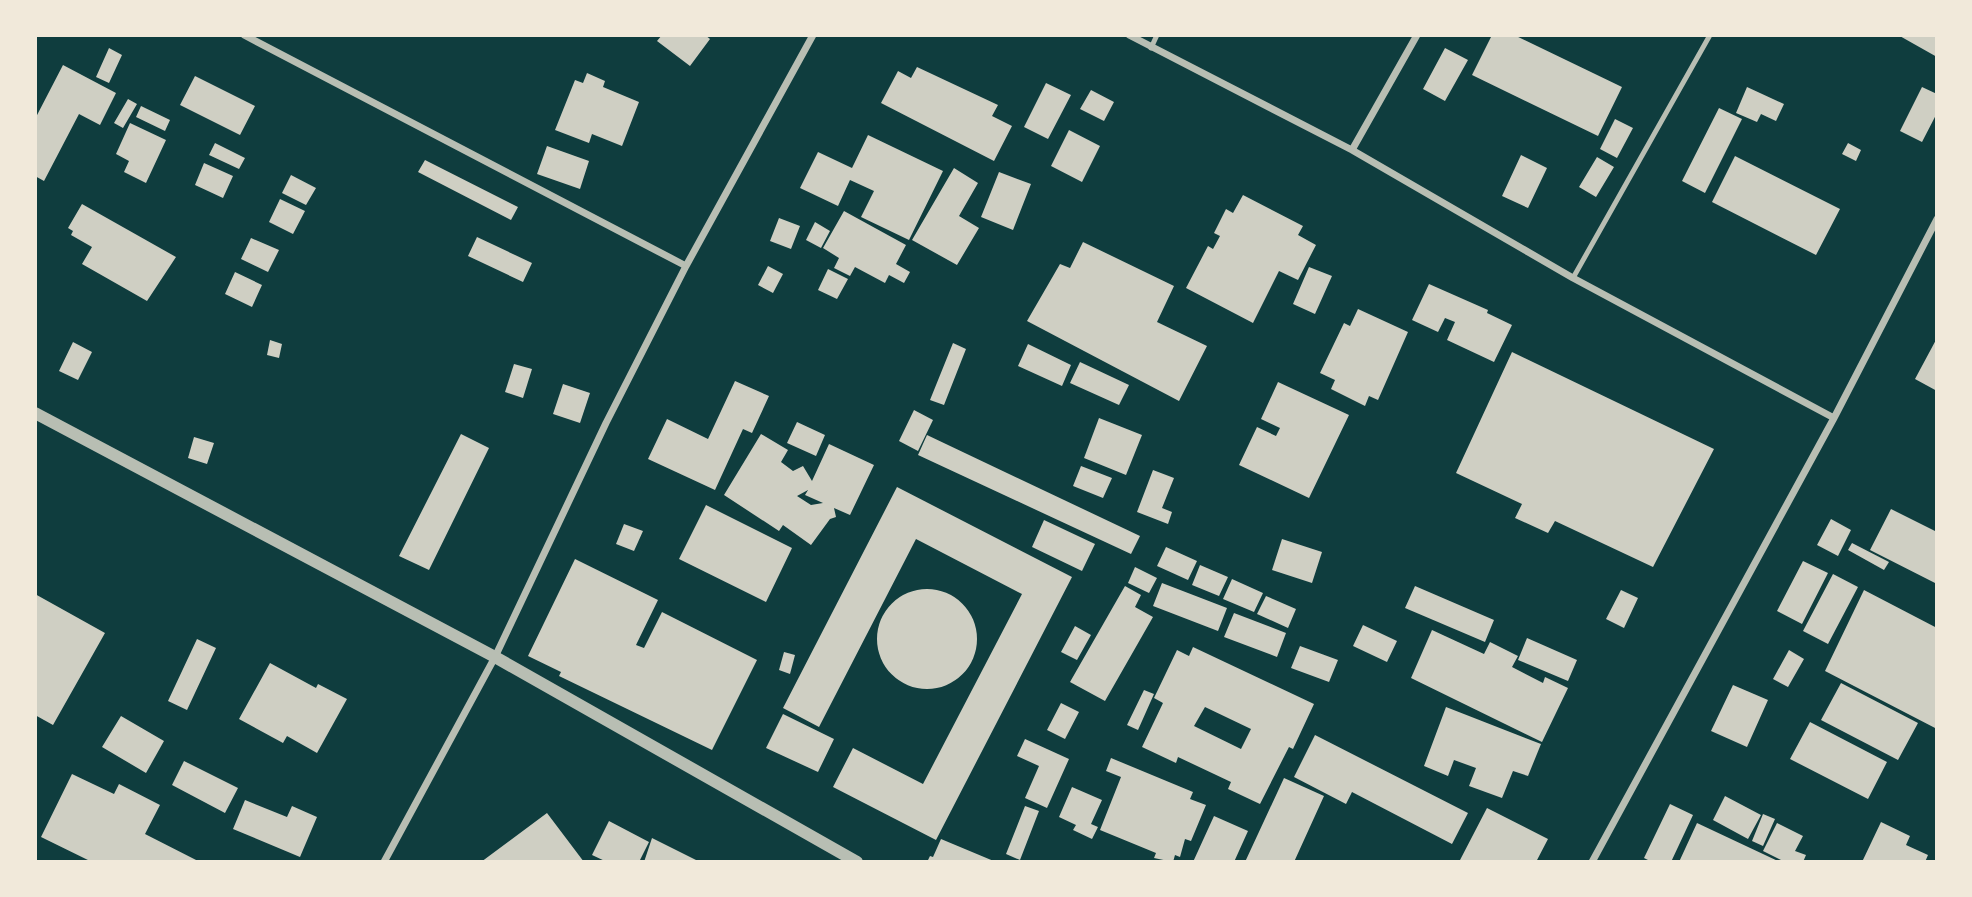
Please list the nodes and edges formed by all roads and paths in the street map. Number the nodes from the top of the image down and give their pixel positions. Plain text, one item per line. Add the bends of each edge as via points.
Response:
1 (244, 35) edge
2 (813, 35) edge
3 (1129, 35) edge
4 (1157, 35) edge
5 (1417, 35) edge
6 (1710, 35) edge
7 (1151, 48) junction
8 (1352, 150) junction
9 (1937, 219) edge
10 (685, 266) junction
11 (1573, 278) junction
12 (35, 413) edge
13 (1834, 418) junction
14 (495, 657) junction
15 (384, 862) edge
16 (857, 862) edge
17 (1592, 862) edge

1 - 10 street
2 - 10 street
3 - 7 street
4 - 7 lane
5 - 8 street
6 - 11 lane
7 - 8 street
8 - 11 street
9 - 13 street
10 - 14 street
11 - 13 street
12 - 14 street
13 - 17 street
14 - 15 street
14 - 16 street

